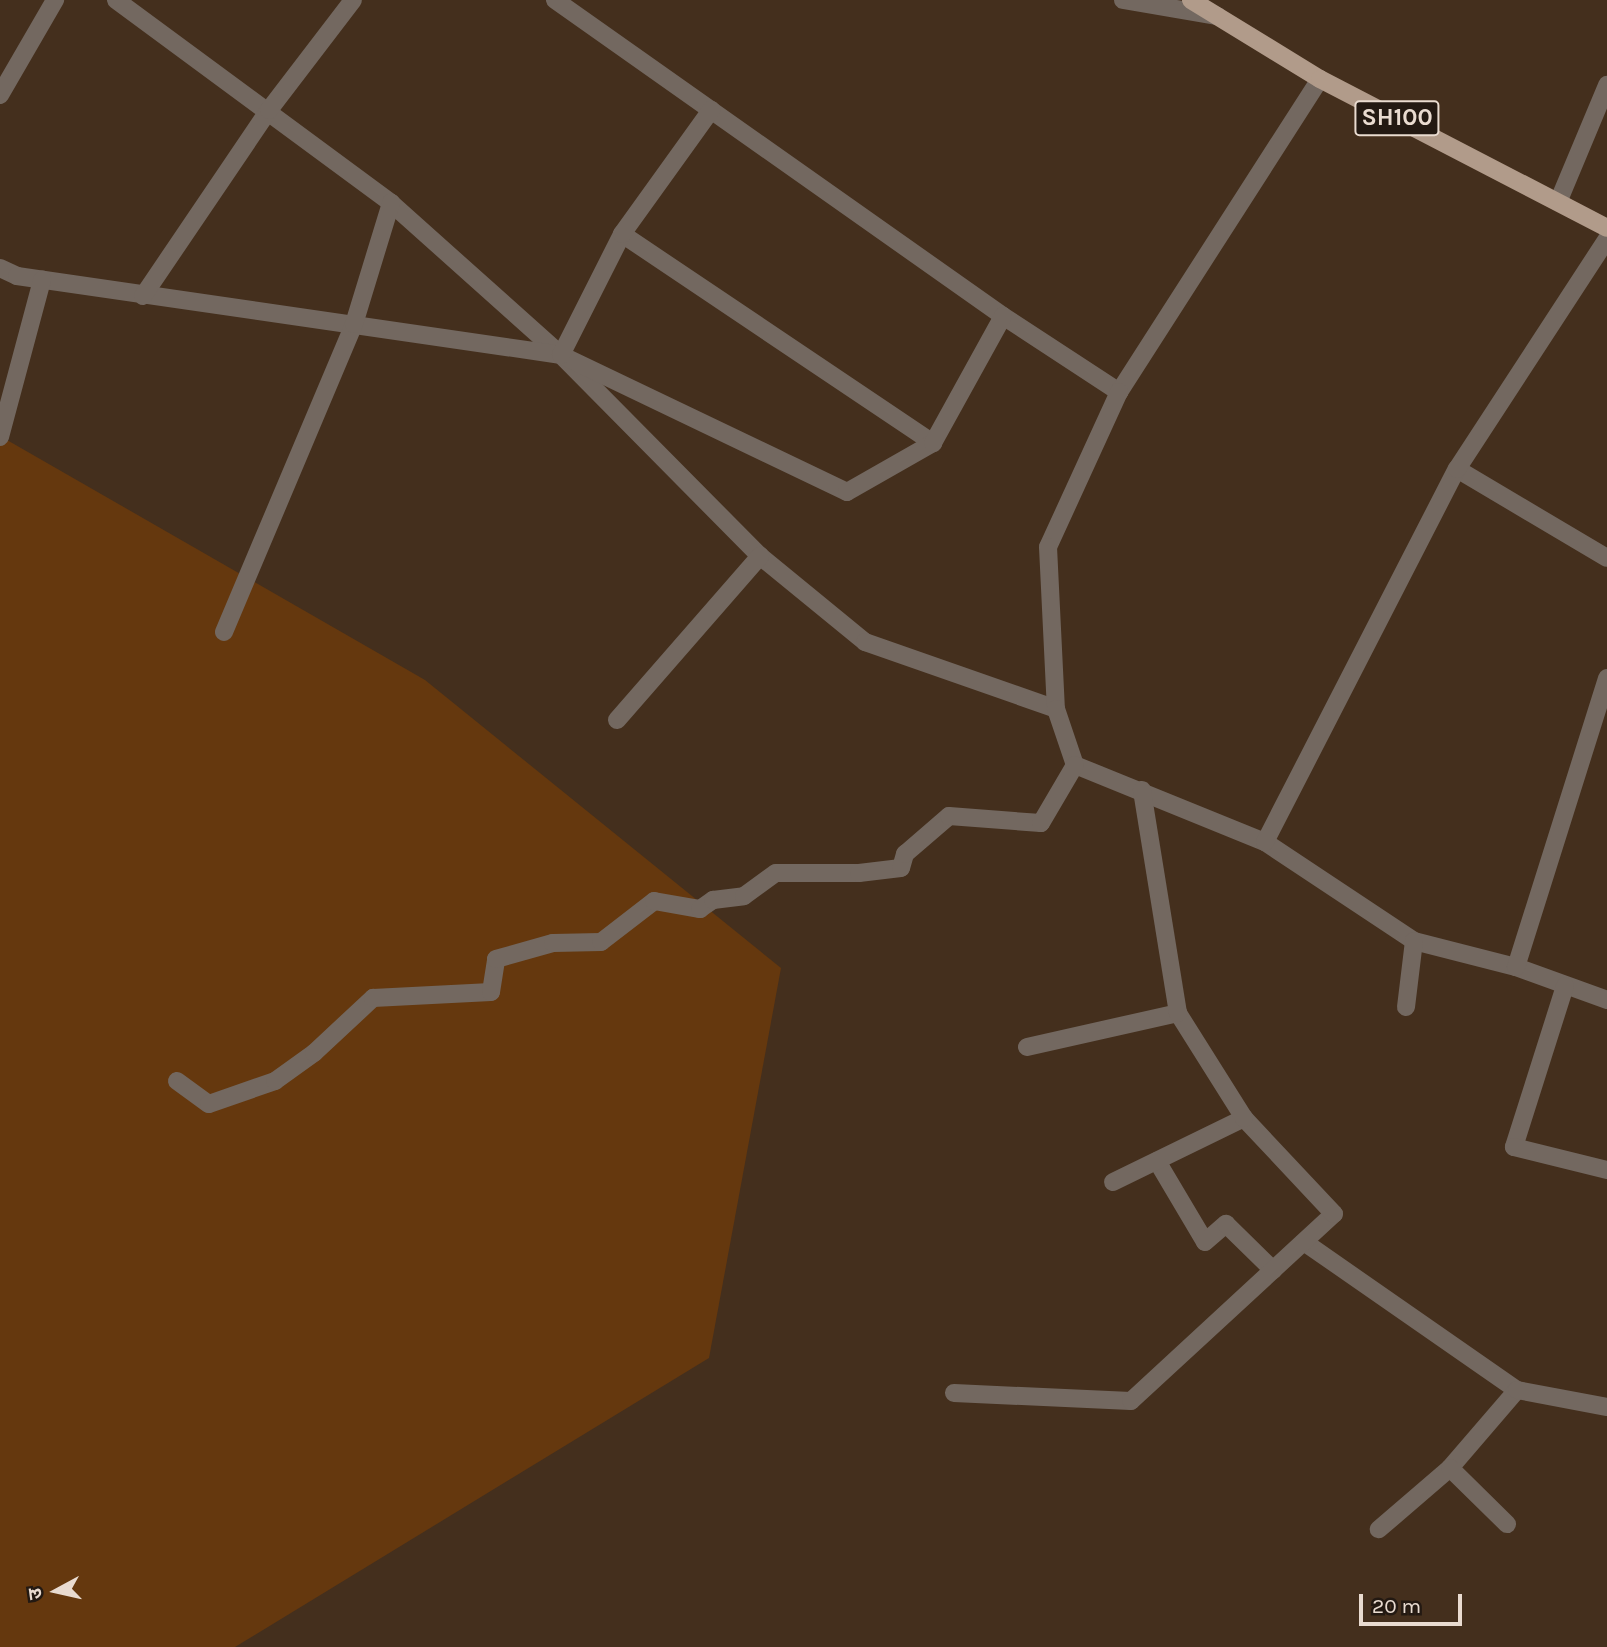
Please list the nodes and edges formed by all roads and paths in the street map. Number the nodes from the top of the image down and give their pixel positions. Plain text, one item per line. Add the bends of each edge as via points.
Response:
1 (55, 0) edge
2 (116, 0) edge
3 (353, 0) edge
4 (555, 0) edge
5 (1123, 0) edge
6 (1191, 0) edge
7 (1218, 16) junction
8 (1320, 79) junction
9 (1607, 85) edge
10 (0, 95) edge
11 (269, 110) junction
12 (711, 110) junction
13 (1559, 200) junction
14 (391, 203) junction
15 (1607, 228) edge
16 (622, 234) junction
17 (1607, 239) edge
18 (0, 268) edge
19 (41, 280) junction
20 (143, 296) junction
21 (1003, 316) junction
22 (354, 324) junction
23 (561, 355) junction
24 (1119, 392) junction
25 (0, 437) edge
26 (933, 443) junction
27 (1457, 469) junction
28 (760, 556) junction
29 (1607, 558) edge
30 (224, 632) dead end
31 (1607, 678) edge
32 (1056, 709) junction
33 (617, 720) dead end
34 (1075, 765) junction
35 (1142, 790) junction
36 (1265, 842) junction
37 (1414, 941) junction
38 (1516, 967) junction
39 (1565, 986) junction
40 (1607, 1000) edge
41 (1406, 1006) dead end
42 (1178, 1013) junction
43 (1027, 1047) dead end
44 (177, 1081) dead end
45 (1244, 1118) junction
46 (1157, 1161) junction
47 (1607, 1170) edge
48 (1113, 1182) dead end
49 (1304, 1241) junction
50 (1273, 1270) junction
51 (1517, 1390) junction
52 (954, 1393) dead end
53 (1607, 1407) edge
54 (1450, 1468) junction
55 (1507, 1524) dead end
56 (1380, 1529) dead end

1 - 10 street
2 - 11 street
3 - 11 street
4 - 12 street
5 - 7 street
6 - 7 main road, SH100
7 - 8 main road, SH100
8 - 13 main road, SH100
8 - 24 street
9 - 13 street
11 - 14 street
11 - 20 street
12 - 16 street
12 - 21 street
13 - 15 main road, SH100
14 - 22 street
14 - 23 street
16 - 23 street
16 - 26 street
17 - 27 street
18 - 19 street
19 - 20 street
19 - 25 street
20 - 22 street
21 - 24 street
21 - 26 street
22 - 23 street
22 - 30 street
23 - 26 street via 847,492
23 - 28 street
24 - 32 street via 1048,547
27 - 29 street
27 - 36 street
28 - 32 street via 865,642
28 - 33 street
31 - 38 street
32 - 34 street
34 - 35 street
34 - 44 street via 1041,823 949,816 905,854 901,868 776,873 744,896 713,900 700,909 654,901 601,942 553,943 496,959 491,992 373,998 314,1053 275,1081 209,1104
35 - 36 street
35 - 42 street
36 - 37 street
37 - 38 street
37 - 41 street
38 - 39 street
39 - 40 street
39 - 47 street via 1514,1147
42 - 43 street
42 - 45 street
45 - 46 street
45 - 49 street via 1334,1214
46 - 48 street
46 - 50 street via 1205,1242 1226,1224
49 - 50 street
49 - 51 street
50 - 52 street via 1131,1401
51 - 53 street
51 - 54 street
54 - 55 street
54 - 56 street

